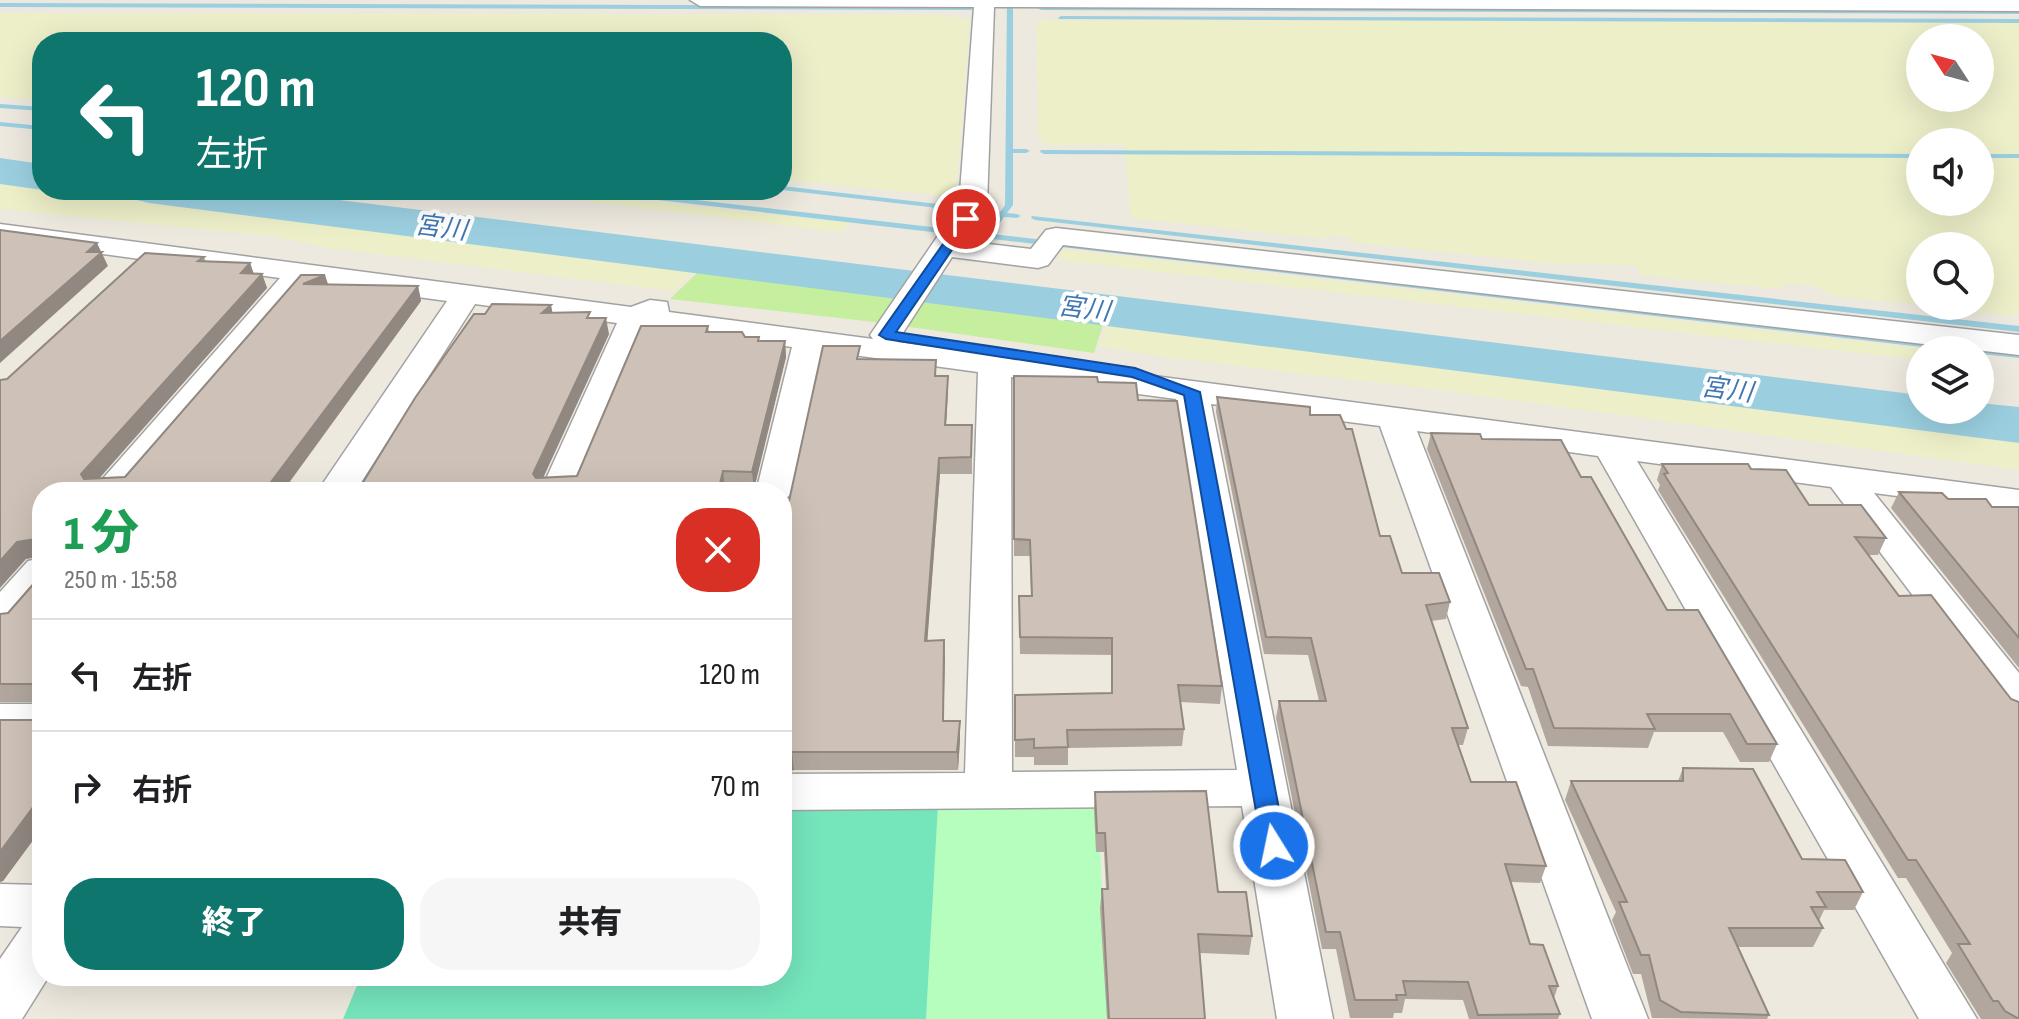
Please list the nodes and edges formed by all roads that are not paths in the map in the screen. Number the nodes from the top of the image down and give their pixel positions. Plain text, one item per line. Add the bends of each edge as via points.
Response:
1 (700, 0) edge
2 (984, 0) edge
3 (1010, 1) edge
4 (2019, 5) edge
5 (0, 232) edge
6 (952, 241) junction
7 (300, 273) junction
8 (465, 296) junction
9 (635, 317) junction
10 (889, 331) junction
11 (810, 340) junction
12 (2019, 345) edge
13 (995, 365) junction
14 (1192, 392) junction
15 (1395, 420) junction
16 (1612, 449) junction
17 (1843, 478) junction
18 (119, 482) edge
19 (343, 482) edge
20 (563, 482) edge
21 (777, 482) edge
22 (2019, 501) edge
23 (32, 581) edge
24 (0, 618) edge
25 (2019, 704) edge
26 (0, 720) edge
27 (32, 720) edge
28 (1264, 788) junction
29 (988, 791) junction
30 (792, 792) edge
31 (0, 905) edge
32 (32, 906) edge
33 (32, 956) edge
34 (0, 1005) edge
35 (1305, 1019) edge
36 (1620, 1019) edge
37 (1949, 1019) edge

1 - 2 street
2 - 3 street
2 - 6 street via 973,205
3 - 4 street
5 - 7 street via 135,262
6 - 10 street
6 - 12 street via 1038,259 1056,236
7 - 8 street
7 - 18 street
8 - 9 street
8 - 19 street
9 - 10 street via 650,309
9 - 11 street
9 - 20 street
10 - 14 street via 1135,373
11 - 13 street
11 - 21 street
13 - 14 street
13 - 29 street
14 - 15 street
14 - 28 street
15 - 16 street
15 - 36 street
16 - 17 street
16 - 37 street
17 - 22 street
17 - 25 street
23 - 24 street
26 - 27 street
28 - 29 street
28 - 35 street
29 - 30 street
31 - 32 street
33 - 34 street

